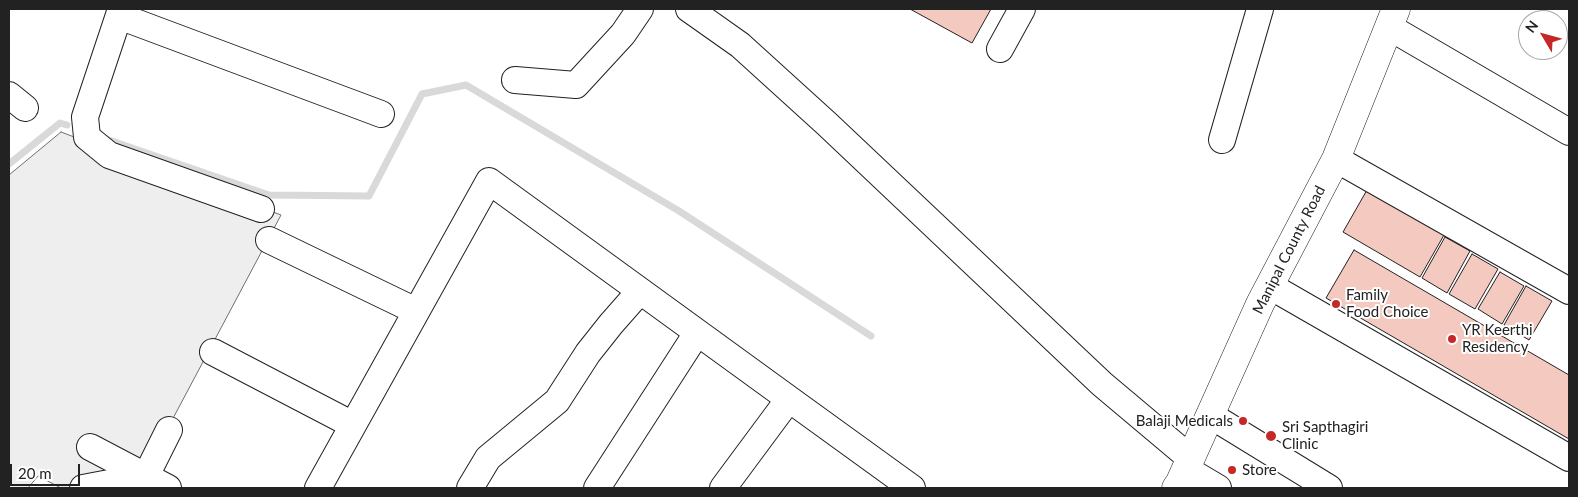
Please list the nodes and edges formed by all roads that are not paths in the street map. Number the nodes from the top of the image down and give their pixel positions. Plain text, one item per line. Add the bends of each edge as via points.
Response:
1 (640, 9) edge
2 (689, 9) edge
3 (1022, 9) edge
4 (1260, 9) edge
5 (120, 12) edge
6 (1392, 18) edge
7 (1000, 50) dead end
8 (515, 80) dead end
9 (381, 114) dead end
10 (1569, 132) edge
11 (1222, 140) dead end
12 (1336, 159) junction
13 (260, 209) dead end
14 (269, 240) dead end
15 (1270, 286) junction
16 (640, 291) junction
17 (1569, 292) edge
18 (416, 311) junction
19 (697, 332) junction
20 (213, 352) dead end
21 (789, 399) junction
22 (1210, 415) junction
23 (353, 425) junction
24 (169, 430) dead end
25 (90, 447) dead end
26 (1569, 458) edge
27 (1184, 472) edge
28 (146, 476) junction
29 (83, 488) edge
30 (168, 488) edge
31 (318, 488) edge
32 (470, 488) edge
33 (597, 488) edge
34 (723, 488) edge
35 (912, 488) edge
36 (1218, 488) edge
37 (1329, 488) edge

1 - 8 street via 623,34 576,85
2 - 27 street via 740,45 834,130 1102,384
3 - 7 street
4 - 11 street
5 - 9 street
5 - 13 street via 85,117 87,137 109,155
6 - 10 street
6 - 12 main road, Manipal County Road
12 - 15 main road, Manipal County Road
12 - 17 street
14 - 18 street
15 - 22 main road, Manipal County Road
15 - 26 street
16 - 18 street via 489,181
16 - 19 street
16 - 32 street via 588,352 557,401 488,458
18 - 23 street
19 - 21 street
19 - 33 street
20 - 23 street
21 - 34 street
21 - 35 street
22 - 27 main road, Manipal County Road
22 - 37 street
23 - 31 street
24 - 28 street
25 - 28 street
27 - 36 street
28 - 29 street
28 - 30 street

